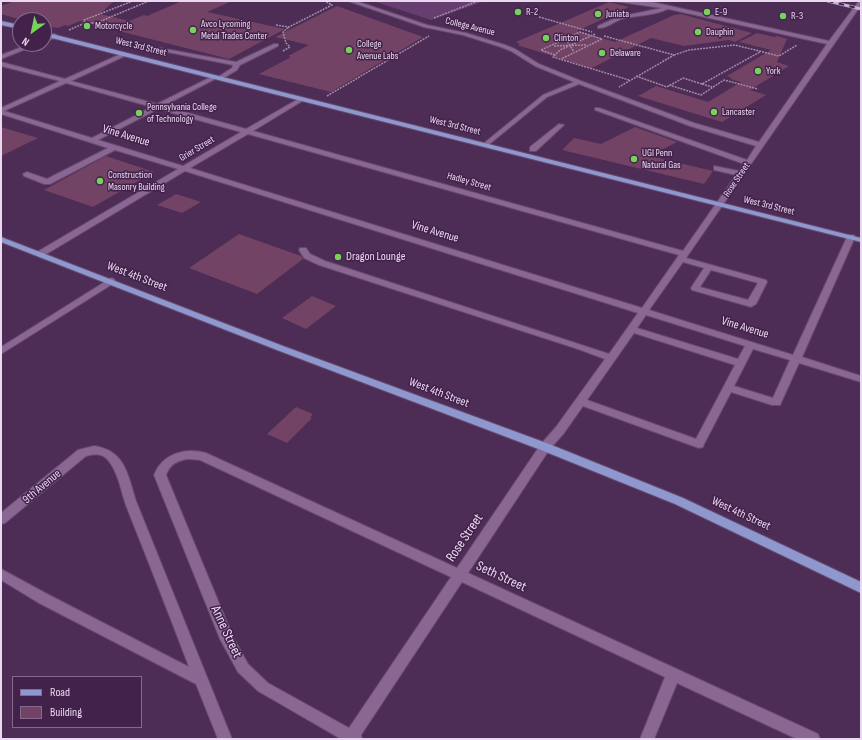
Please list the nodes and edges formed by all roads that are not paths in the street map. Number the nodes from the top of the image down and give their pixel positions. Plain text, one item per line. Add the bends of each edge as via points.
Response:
1 (351, 1) edge
2 (616, 1) edge
3 (861, 2) edge
4 (668, 7) junction
5 (744, 20) dead end
6 (1, 23) edge
7 (739, 24) junction
8 (12, 25) edge
9 (600, 27) dead end
10 (52, 35) edge
11 (55, 36) junction
12 (52, 37) edge
13 (830, 43) junction
14 (276, 44) dead end
15 (162, 49) dead end
16 (16, 52) edge
17 (125, 54) junction
18 (1, 58) edge
19 (1, 64) edge
20 (237, 64) junction
21 (218, 77) junction
22 (66, 81) junction
23 (579, 82) junction
24 (302, 99) junction
25 (157, 106) junction
26 (597, 109) dead end
27 (1, 111) edge
28 (561, 125) dead end
29 (247, 131) junction
30 (93, 140) junction
31 (485, 145) junction
32 (761, 145) junction
33 (115, 147) junction
34 (533, 149) dead end
35 (749, 162) junction
36 (185, 168) junction
37 (717, 168) dead end
38 (27, 174) dead end
39 (741, 174) junction
40 (720, 204) junction
41 (851, 237) junction
42 (1, 239) edge
43 (861, 240) edge
44 (302, 250) dead end
45 (40, 254) junction
46 (683, 256) junction
47 (709, 267) junction
48 (111, 282) junction
49 (644, 310) junction
50 (631, 329) junction
51 (751, 344) junction
52 (1, 351) edge
53 (610, 358) junction
54 (797, 358) junction
55 (741, 363) junction
56 (861, 379) edge
57 (728, 387) junction
58 (580, 402) junction
59 (545, 447) junction
60 (160, 475) joint
61 (1, 520) edge
62 (1, 574) edge
63 (460, 575) junction
64 (861, 588) edge
65 (673, 674) junction
66 (201, 680) junction
67 (352, 738) edge
68 (225, 739) edge
69 (647, 739) edge
70 (813, 739) edge

1 - 23 street, College Avenue via 426,26 503,46 537,65
2 - 4 street
3 - 13 street, Rose Street
4 - 7 street
4 - 9 street via 660,11 620,18
5 - 7 street
6 - 8 main road
7 - 13 street
10 - 11 main road, West 3rd Street
11 - 12 street
11 - 17 main road, West 3rd Street
13 - 32 street, Rose Street
14 - 20 street
15 - 20 street
16 - 18 street
17 - 21 main road, West 3rd Street
17 - 22 street
19 - 22 street, Hadley Street
20 - 21 street via 235,70
21 - 24 main road, West 3rd Street
21 - 25 street
22 - 25 street, Hadley Street
22 - 27 street
23 - 31 street via 545,96
23 - 32 street, College Avenue
24 - 29 street, Grier Street
24 - 31 main road, West 3rd Street
25 - 29 street, Hadley Street
25 - 30 street
26 - 35 street
27 - 30 street, Vine Avenue
28 - 34 street
29 - 36 street, Grier Street
29 - 46 street, Hadley Street
30 - 33 street, Vine Avenue
31 - 40 main road, West 3rd Street
32 - 35 street, Rose Street
33 - 36 street, Vine Avenue
33 - 38 street via 47,182
35 - 39 street, Rose Street
36 - 45 street, Grier Street
36 - 49 street, Vine Avenue
37 - 39 street
39 - 40 street, Rose Street
40 - 41 main road, West 3rd Street
40 - 46 street, Rose Street
41 - 43 main road, West 3rd Street
41 - 54 street
42 - 45 main road, West 4th Street
44 - 53 street via 322,263
45 - 48 main road, West 4th Street
46 - 47 street, Hadley Street
46 - 49 street, Rose Street
47 - 47 street, Hadley Street via 736,275 763,282 751,304 695,288
48 - 52 street
48 - 59 main road, West 4th Street
49 - 50 street, Rose Street
49 - 51 street, Vine Avenue
50 - 53 street, Rose Street
50 - 55 street
51 - 54 street, Vine Avenue
51 - 55 street
53 - 58 street, Rose Street
54 - 56 street, Vine Avenue
54 - 57 street via 776,403
55 - 57 street
57 - 58 street via 699,444
58 - 59 street, Rose Street
59 - 63 street, Rose Street
59 - 64 main road, West 4th Street via 679,501
60 - 63 street, Seth Street via 162,468 173,459 187,455 202,456
60 - 67 street, Anne Street via 227,639 243,668 263,687
61 - 66 street, 9th Avenue via 82,453 98,449 105,451 120,470
62 - 66 street
63 - 65 street, Seth Street
63 - 67 street, Rose Street
65 - 69 street
65 - 70 street, Seth Street
66 - 68 street

